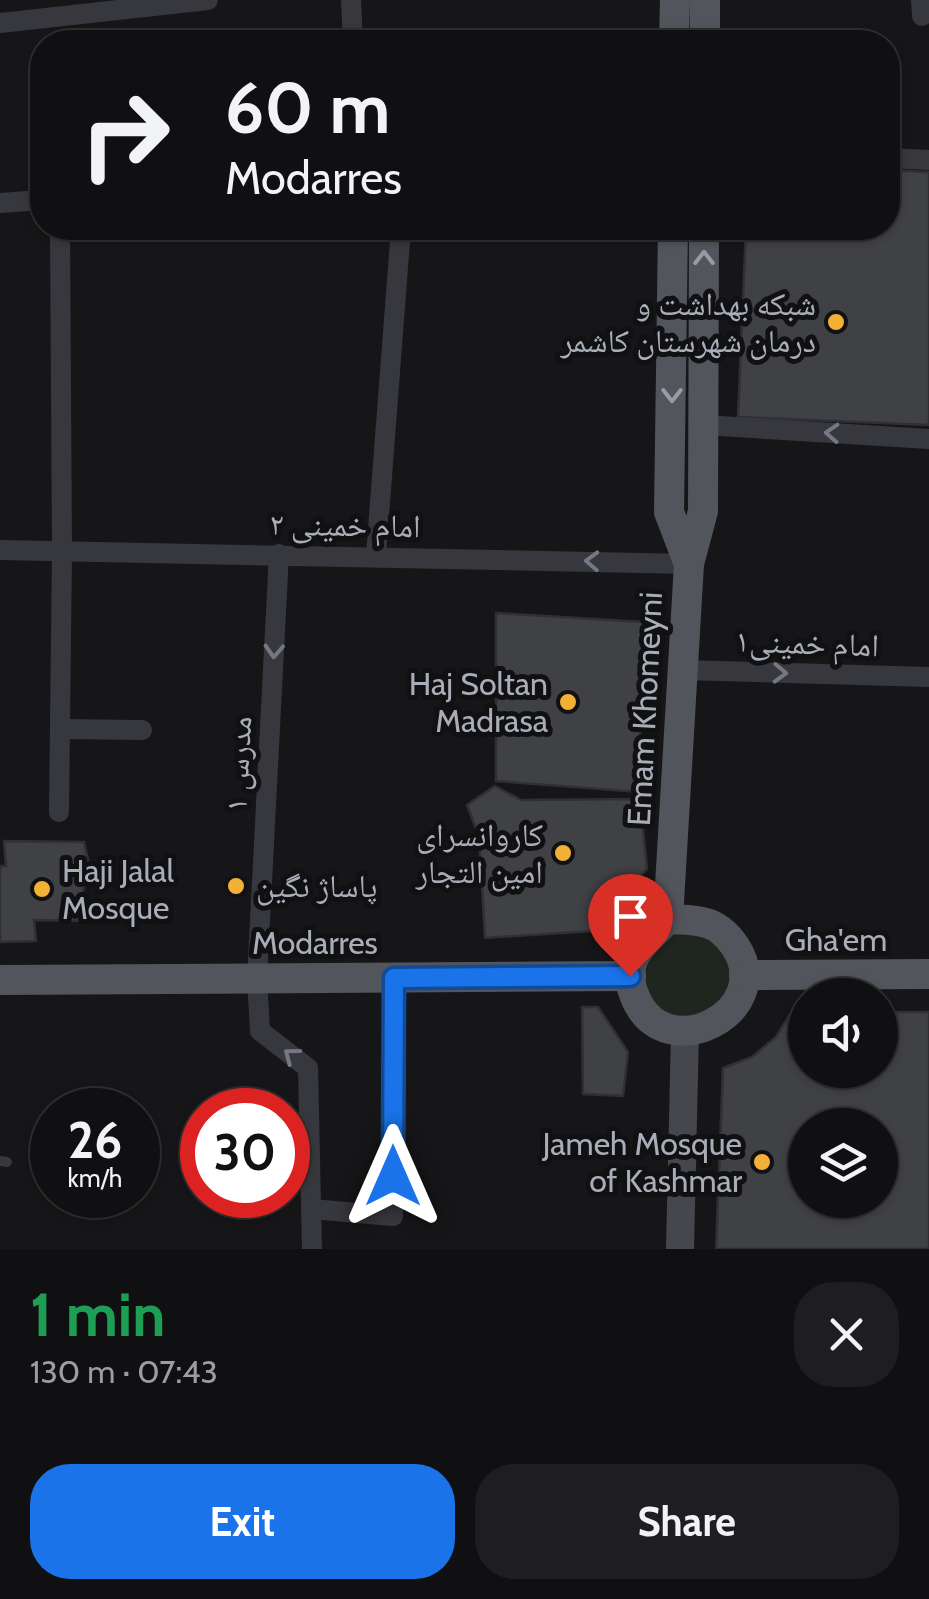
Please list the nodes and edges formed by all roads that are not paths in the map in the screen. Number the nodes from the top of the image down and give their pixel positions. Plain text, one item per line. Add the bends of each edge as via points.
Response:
1 (208, 0) edge
2 (351, 0) edge
3 (674, 0) edge
4 (706, 0) edge
5 (0, 23) edge
6 (352, 30) edge
7 (674, 30) edge
8 (705, 30) edge
9 (900, 159) edge
10 (929, 160) edge
11 (30, 201) edge
12 (0, 203) edge
13 (60, 240) edge
14 (400, 240) edge
15 (673, 240) edge
16 (704, 240) edge
17 (704, 425) junction
18 (929, 438) edge
19 (0, 550) edge
20 (62, 550) junction
21 (279, 554) junction
22 (376, 555) junction
23 (689, 564) junction
24 (683, 670) junction
25 (929, 677) edge
26 (60, 728) junction
27 (142, 730) dead end
28 (59, 812) dead end
29 (668, 919) junction
30 (929, 974) edge
31 (744, 975) junction
32 (630, 976) junction
33 (257, 978) junction
34 (394, 978) junction
35 (0, 980) edge
36 (685, 1032) junction
37 (311, 1209) junction
38 (312, 1249) edge
39 (680, 1249) edge

1 - 5 street
2 - 6 street
3 - 7 main road
4 - 8 main road
9 - 10 street
11 - 12 street
13 - 20 street
14 - 22 street
15 -> 23 main road, Emam Khomeyni via 669,512
17 -> 16 main road, Emam Khomeyni
18 -> 17 street
17 - 23 main road, Emam Khomeyni via 703,510
19 - 20 street, امام خمینی ۲
20 - 21 street, امام خمینی ۲
20 - 26 street
21 - 22 street, امام خمینی ۲
21 -> 33 street, مدرس ۱
23 -> 22 street, امام خمینی ۲
23 - 24 main road, Emam Khomeyni
24 -> 25 street, امام خمینی۱
24 - 29 main road, Emam Khomeyni
26 - 27 street
26 - 28 street
29 - 31 main road via 708,923 727,935
29 - 32 main road via 635,953
30 - 31 main road, Gha'em
31 - 36 main road via 727,1015
32 - 34 main road, Modarres
32 - 36 main road via 648,1016
33 - 34 main road, Modarres
33 - 35 main road, Modarres
37 -> 33 street, مدرس ۱ via 308,1068 260,1032
34 - 37 street via 393,1216
36 - 39 main road
37 - 38 street

